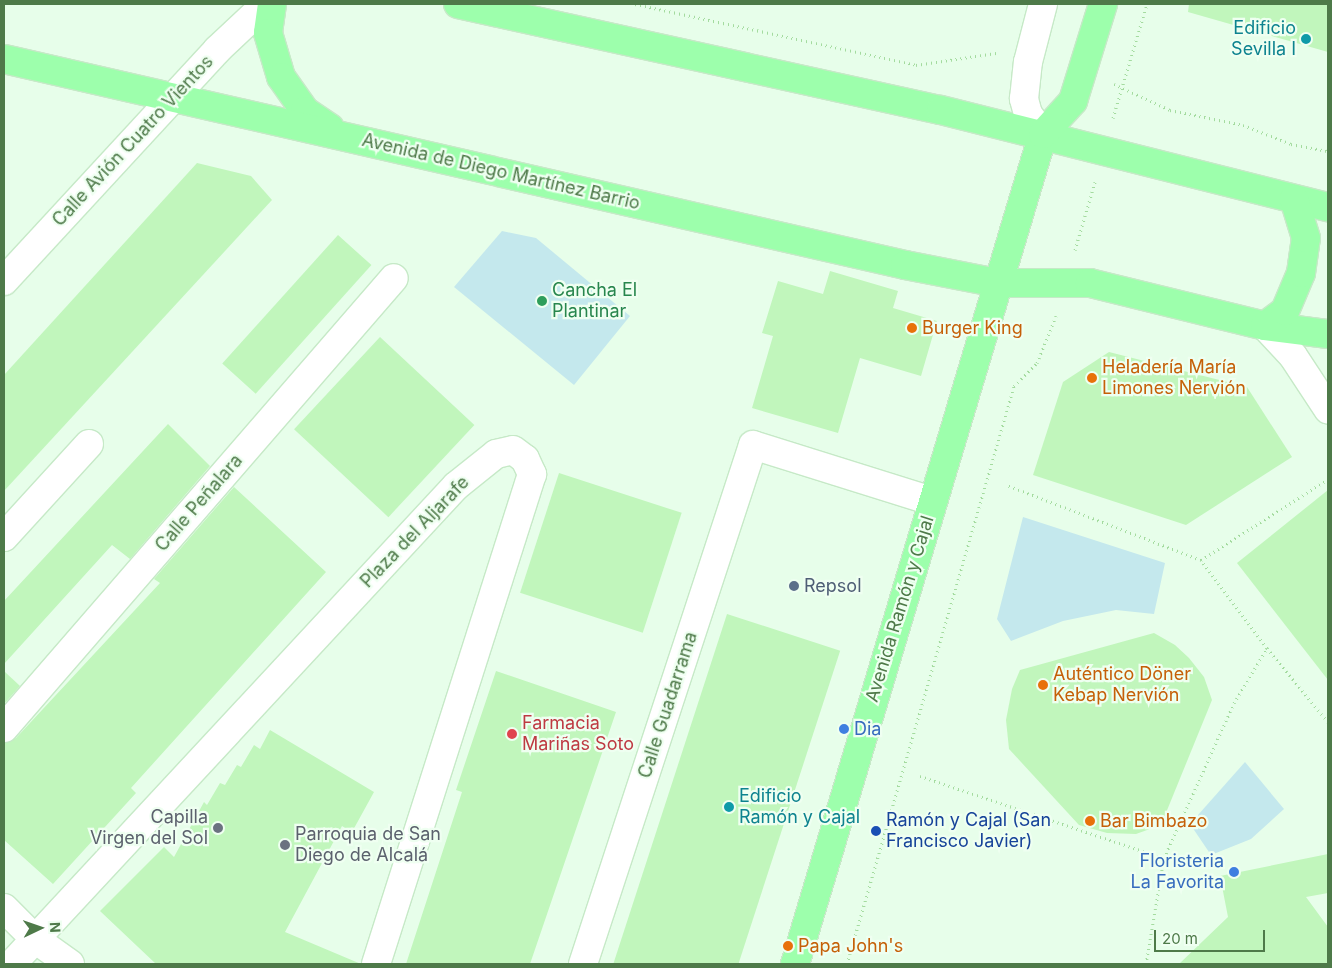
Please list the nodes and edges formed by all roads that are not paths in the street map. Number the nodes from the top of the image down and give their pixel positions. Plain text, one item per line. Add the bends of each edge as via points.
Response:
1 (266, 4) edge
2 (272, 4) edge
3 (458, 4) edge
4 (1043, 4) edge
5 (1103, 4) edge
6 (4, 59) edge
7 (174, 98) junction
8 (1043, 134) junction
9 (347, 137) junction
10 (1294, 199) junction
11 (1328, 207) edge
12 (394, 278) dead end
13 (4, 282) edge
14 (998, 283) junction
15 (1265, 326) junction
16 (1328, 334) edge
17 (1328, 409) edge
18 (89, 444) dead end
19 (932, 501) junction
20 (4, 537) edge
21 (4, 728) edge
22 (4, 908) edge
23 (35, 939) junction
24 (12, 964) edge
25 (70, 964) edge
26 (376, 964) edge
27 (583, 964) edge
28 (794, 964) edge

1 - 7 street, Calle Avión Cuatro Vientos
2 - 9 main road via 268,33 281,78 305,111
3 - 8 main road
4 - 8 street via 1028,62 1024,99 1028,114
5 - 8 main road via 1075,96
6 - 7 main road, Avenida de Diego Martínez Barrio
7 - 9 main road, Avenida de Diego Martínez Barrio
7 - 13 street, Calle Avión Cuatro Vientos
8 - 10 main road
8 - 14 main road, Avenida Ramón y Cajal
9 - 14 main road, Avenida de Diego Martínez Barrio via 905,265
10 - 11 main road
10 - 15 main road via 1306,238 1301,273 1285,311
12 - 21 street, Calle Peñalara
14 - 15 main road, Avenida de Diego Martínez Barrio via 1090,284
14 - 19 main road, Avenida Ramón y Cajal
15 - 16 main road, Avenida de Diego Martínez Barrio
15 - 17 street via 1292,356
18 - 20 street
19 - 27 street, Calle Guadarrama via 753,445
19 - 28 main road, Avenida Ramón y Cajal
22 - 23 street
23 - 24 street
23 - 25 street
23 - 26 street, Plaza del Aljarafe via 456,486 496,454 513,450 525,459 532,474

